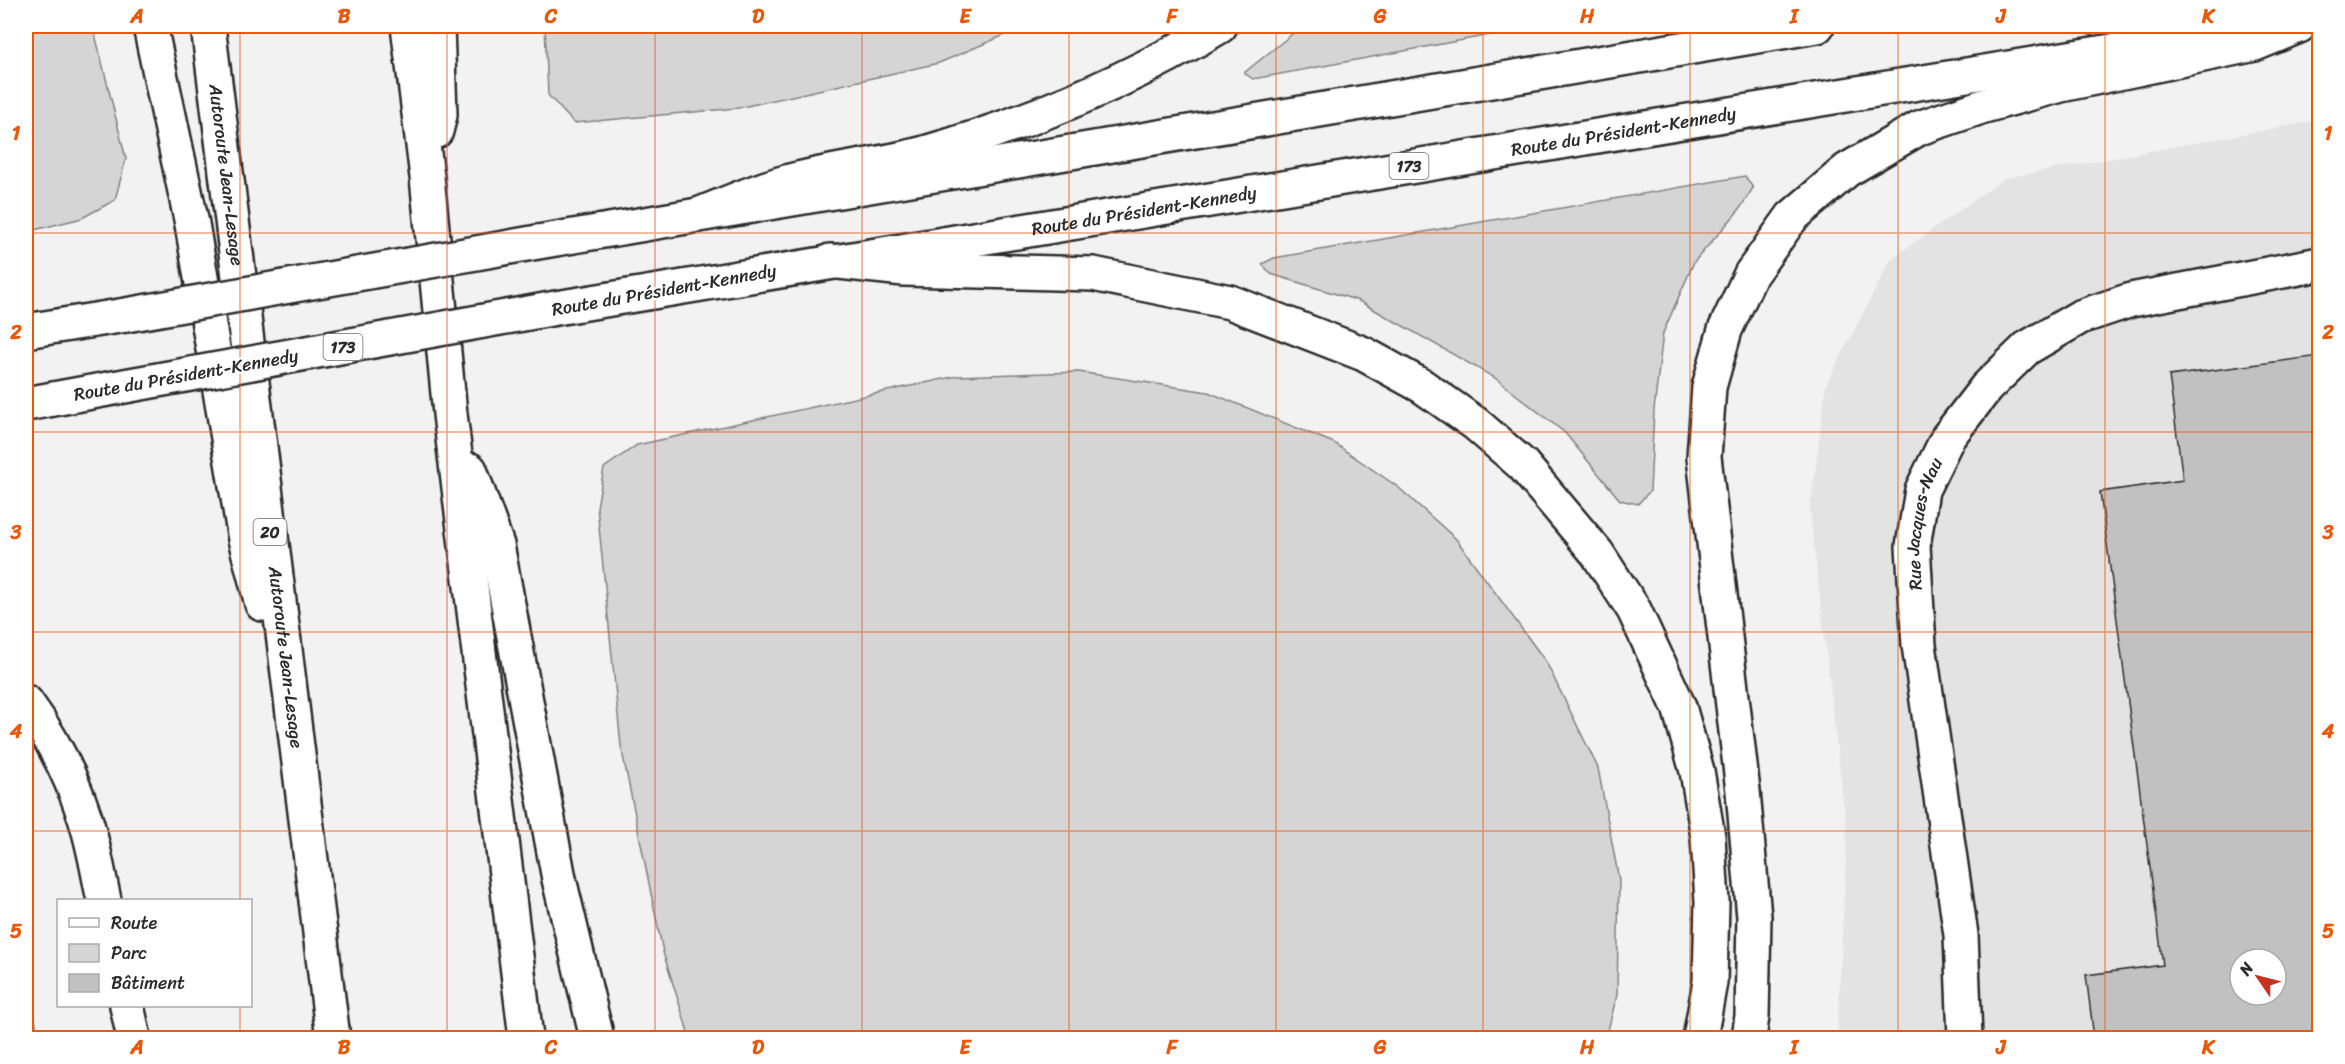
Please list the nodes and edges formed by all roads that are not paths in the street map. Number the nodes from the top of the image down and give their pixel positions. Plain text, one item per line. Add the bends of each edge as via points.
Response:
1 (150, 26) edge
2 (208, 26) edge
3 (408, 26) edge
4 (437, 26) edge
5 (1221, 26) edge
6 (1817, 26) edge
7 (2263, 26) edge
8 (2299, 26) edge
9 (427, 177) junction
10 (698, 215) junction
11 (830, 261) junction
12 (2319, 264) edge
13 (65, 324) junction
14 (26, 326) edge
15 (26, 331) edge
16 (26, 404) edge
17 (450, 414) junction
18 (26, 702) edge
19 (294, 728) junction
20 (104, 899) edge
21 (127, 1007) edge
22 (134, 1038) edge
23 (333, 1038) edge
24 (526, 1038) edge
25 (597, 1038) edge
26 (1700, 1038) edge
27 (1749, 1038) edge
28 (1965, 1038) edge

1 - 19 main road via 192,224 245,539
2 - 19 main road, Autoroute Jean-Lesage / 20
3 - 9 main road
4 - 9 main road via 440,115
5 - 10 main road via 1125,78 981,136 783,183
6 - 10 main road
7 - 11 main road, Route du Président-Kennedy / 173
8 - 27 main road via 2255,44 2061,85 1919,128 1847,170 1792,217 1751,274 1725,330 1709,387 1704,457 1754,916
9 - 17 main road
10 - 13 main road, bridge
11 - 16 main road, Route du Président-Kennedy / 173, bridge
11 - 26 main road via 904,270 1093,274 1230,302 1364,354 1476,424 1523,465 1597,553 1634,610 1679,707 1697,771 1708,837 1712,902 1710,982
12 - 28 main road, Rue Jacques-Nau via 2131,300 2080,317 2027,348 1986,388 1948,437 1922,490 1912,546 1919,645 1961,935
13 - 14 main road
13 - 15 main road
17 - 24 main road
17 - 25 main road via 497,545 559,879
18 - 20 main road via 62,762 85,819
19 - 23 main road, Autoroute Jean-Lesage / 20
21 - 22 main road

